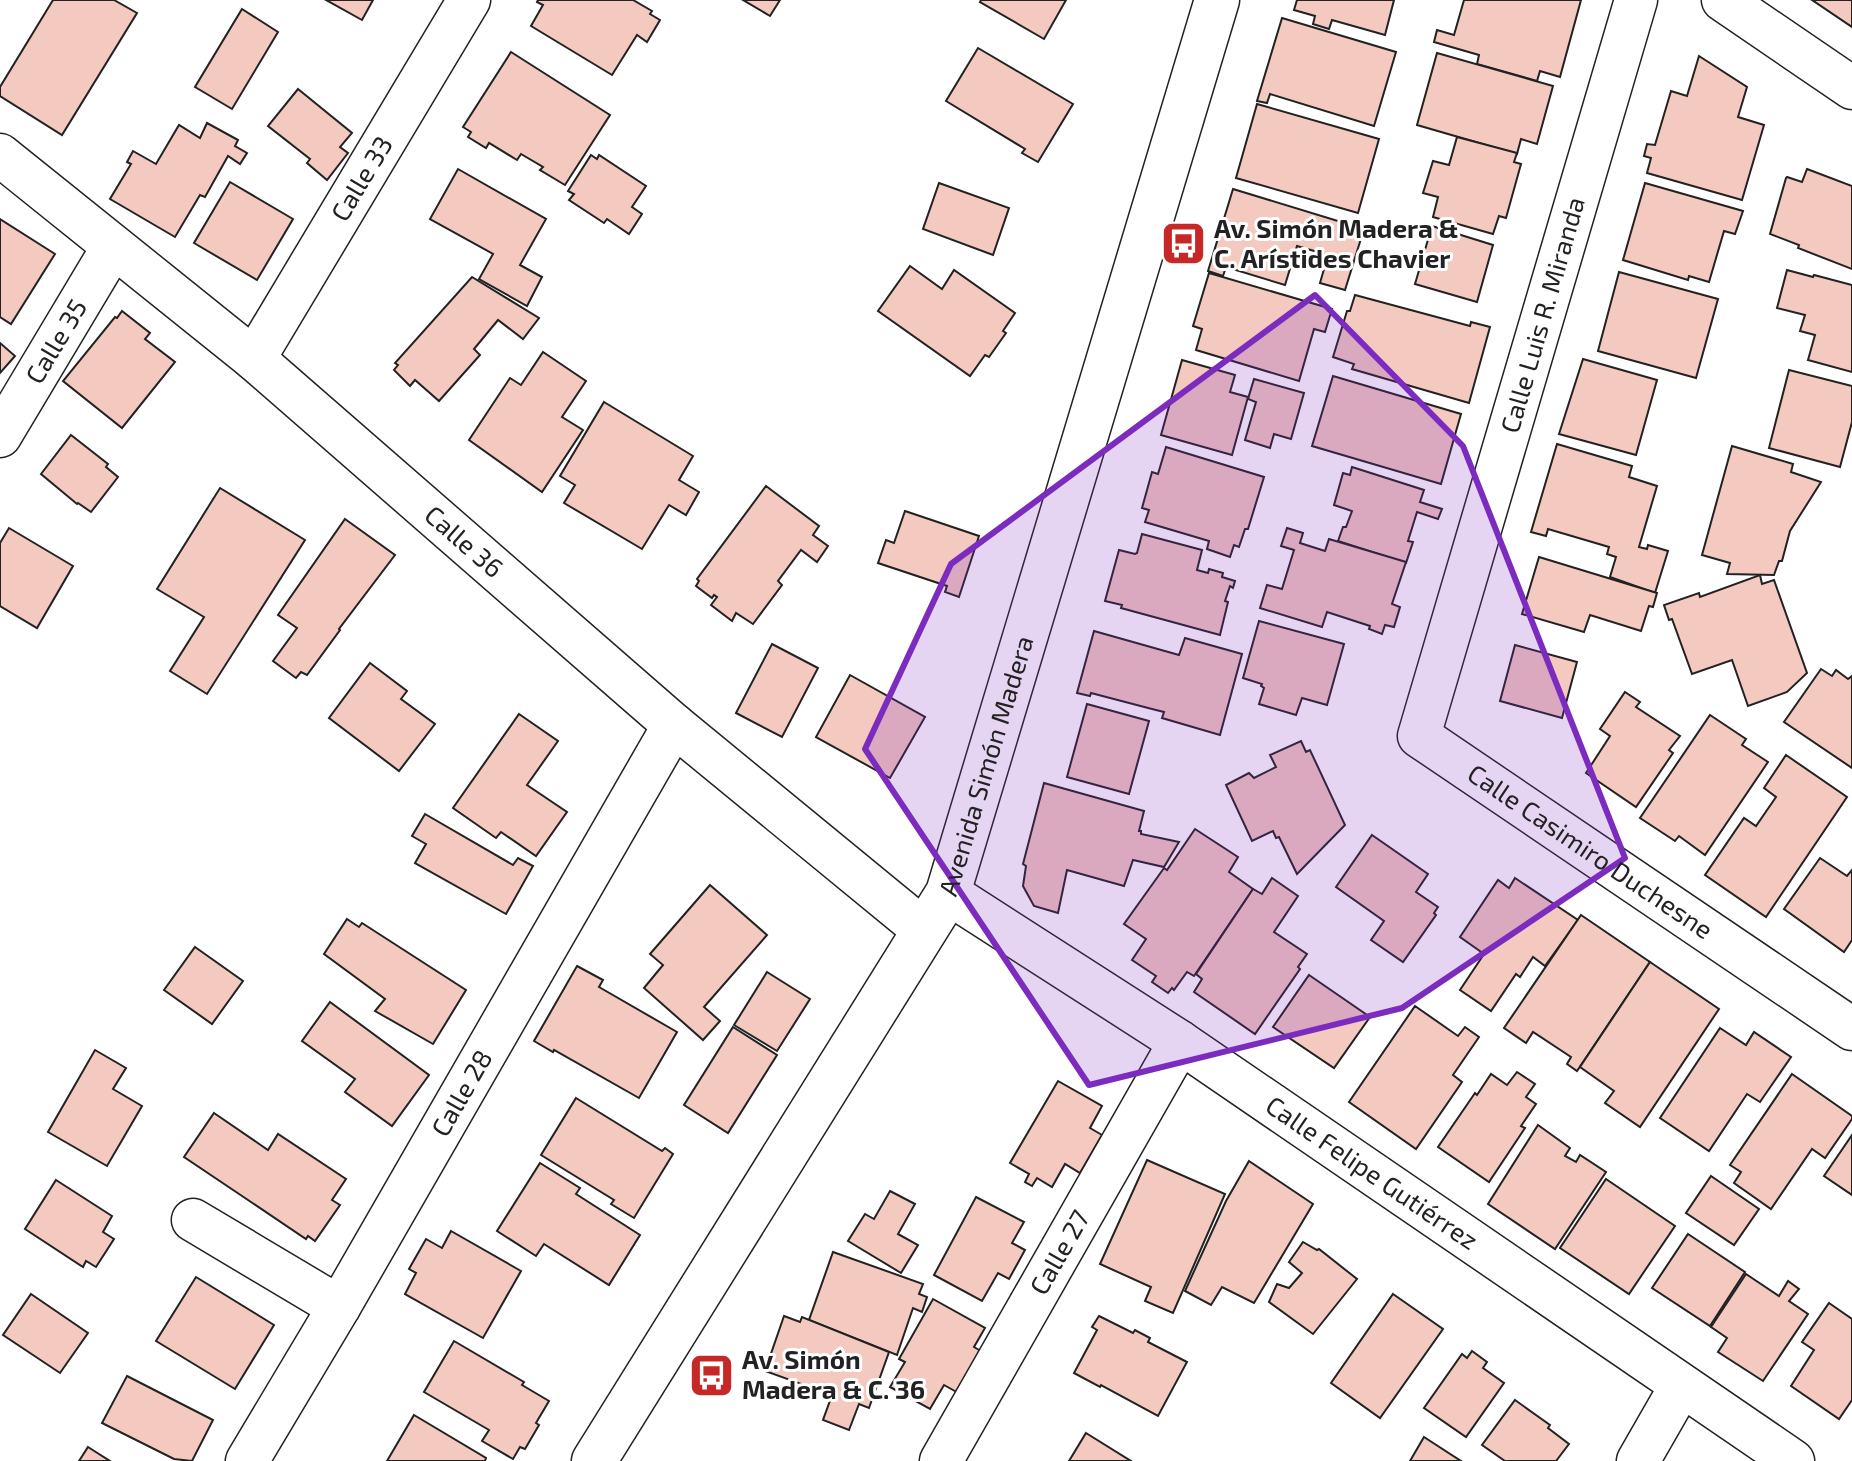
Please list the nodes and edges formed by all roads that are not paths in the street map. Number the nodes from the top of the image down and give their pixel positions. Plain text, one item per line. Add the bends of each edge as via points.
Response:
1 (469, 0) edge
2 (1217, 0) edge
3 (1636, 0) edge
4 (1723, 0) edge
5 (1852, 88) edge
6 (0, 155) edge
7 (113, 247) junction
8 (254, 359) junction
9 (0, 436) edge
10 (1451, 630) joint
11 (674, 725) junction
12 (948, 893) junction
13 (925, 931) junction
14 (1852, 1029) edge
15 (1180, 1042) junction
16 (193, 1220) dead end
17 (339, 1307) junction
18 (1681, 1386) junction
19 (247, 1461) edge
20 (594, 1461) edge
21 (941, 1461) edge
22 (1638, 1461) edge
23 (1793, 1461) edge

1 - 8 street, Calle 33
2 - 12 street, Avenida Simón Madera
3 - 10 street, Calle Luis R. Miranda
4 - 5 street
6 - 7 street, Calle 36
7 - 8 street, Calle 36
7 - 9 street, Calle 35
8 - 11 street, Calle 36
10 - 14 street, Calle Casimiro Duchesne via 1419,736
11 - 13 street, Calle 36
11 - 17 street, Calle 28
12 - 13 street, Avenida Simón Madera
12 - 15 street, Calle Felipe Gutiérrez
13 - 20 street, Avenida Simón Madera
15 - 18 street, Calle Felipe Gutiérrez
15 - 21 street, Calle 27
16 - 17 street
17 - 19 street, Calle 28
18 - 22 street
18 - 23 street, Calle Felipe Gutiérrez

